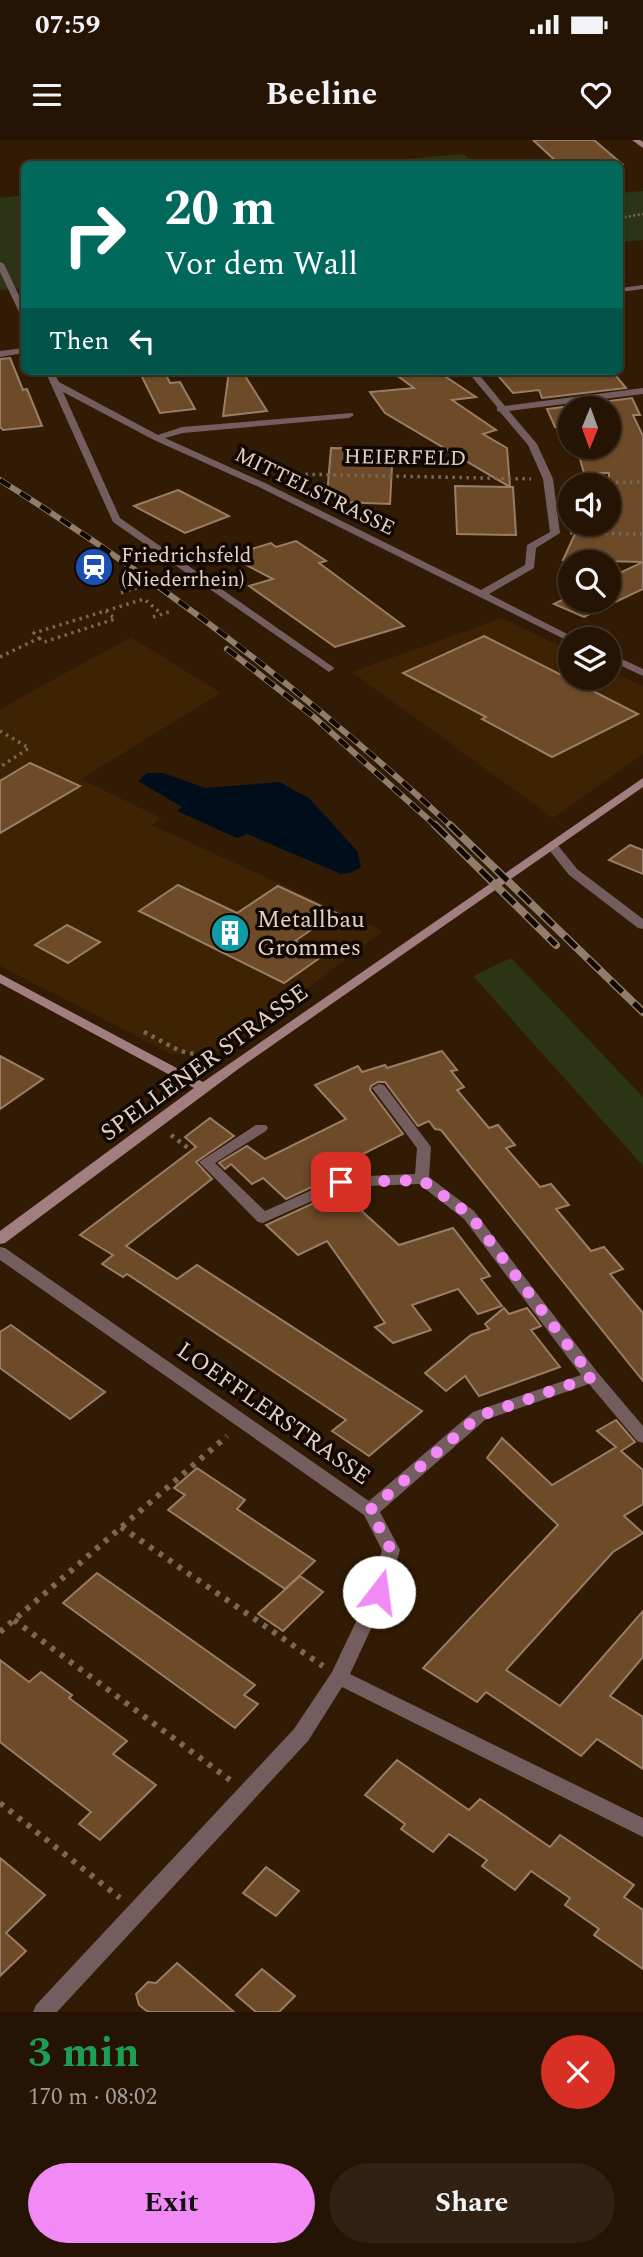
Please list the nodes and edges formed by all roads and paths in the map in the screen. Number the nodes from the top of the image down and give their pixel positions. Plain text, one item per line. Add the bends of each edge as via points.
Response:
1 (636, 140) edge
2 (643, 146) edge
3 (643, 214) edge
4 (623, 217) edge
5 (0, 264) edge
6 (643, 287) edge
7 (623, 290) edge
8 (21, 308) edge
9 (21, 351) edge
10 (0, 354) edge
11 (50, 375) edge
12 (474, 375) edge
13 (52, 383) junction
14 (643, 391) edge
15 (500, 408) junction
16 (349, 415) dead end
17 (158, 438) junction
18 (548, 479) junction
19 (643, 482) edge
20 (262, 485) junction
21 (555, 533) junction
22 (643, 534) edge
23 (139, 587) dead end
24 (130, 590) junction
25 (121, 593) dead end
26 (481, 594) junction
27 (144, 599) junction
28 (106, 611) junction
29 (172, 611) dead end
30 (162, 614) junction
31 (153, 617) dead end
32 (558, 632) edge
33 (39, 638) junction
34 (0, 657) edge
35 (621, 662) edge
36 (329, 669) dead end
37 (643, 673) edge
38 (0, 731) edge
39 (0, 767) edge
40 (643, 782) edge
41 (552, 846) junction
42 (643, 925) edge
43 (0, 978) edge
44 (134, 1026) dead end
45 (236, 1064) junction
46 (204, 1088) junction
47 (379, 1088) dead end
48 (156, 1124) junction
49 (261, 1128) dead end
50 (206, 1162) junction
51 (422, 1180) junction
52 (0, 1239) edge
53 (0, 1252) edge
54 (592, 1377) junction
55 (244, 1421) junction
56 (643, 1437) edge
57 (370, 1510) junction
58 (121, 1527) junction
59 (14, 1620) junction
60 (0, 1632) edge
61 (339, 1677) junction
62 (247, 1793) junction
63 (0, 1803) edge
64 (643, 1828) edge
65 (136, 1912) junction
66 (43, 2012) edge

1 - 2 street
3 - 4 path
5 - 8 street
6 - 7 street
9 - 10 street
11 - 13 street
12 - 15 street
13 - 17 street, MITTELSTRASSE
13 - 36 street via 116,520
14 - 15 street
15 - 18 street via 532,444
16 - 17 street via 182,430
17 - 20 street, MITTELSTRASSE
18 - 19 path, HEIERFELD
18 - 20 path, HEIERFELD via 293,474
18 - 21 street
20 - 26 street, MITTELSTRASSE
21 - 22 path
21 - 26 street via 531,547 530,566
23 - 24 path
24 - 25 path
24 - 27 path
26 - 32 street, MITTELSTRASSE
27 - 28 path
27 - 30 path
28 - 33 path via 34,633
28 - 33 path via 115,619 44,642
29 - 30 path
30 - 31 path
33 - 34 path
35 - 37 street
38 - 39 path via 29,748
40 - 41 street, SPELLENER STRASSE
41 - 42 street via 573,872
41 - 45 street, SPELLENER STRASSE
43 - 46 street
44 - 45 path via 180,1051
45 - 46 street, SPELLENER STRASSE
46 - 48 street, SPELLENER STRASSE
47 - 51 street via 424,1147
48 - 50 path
48 - 52 street, SPELLENER STRASSE
49 - 50 street
50 - 51 street via 263,1218 341,1182
51 - 54 street via 470,1215
53 - 55 street, LOEFFLERSTRASSE
54 - 56 street
54 - 57 street via 479,1416
55 - 57 street, LOEFFLERSTRASSE
55 - 58 path
57 - 61 street, LOEFFLERSTRASSE via 391,1550 379,1592
58 - 59 path
58 - 61 path
59 - 60 path
59 - 62 path
61 - 62 street, LOEFFLERSTRASSE via 301,1735
61 - 64 street
62 - 65 street, LOEFFLERSTRASSE
63 - 65 path
65 - 66 street, LOEFFLERSTRASSE

